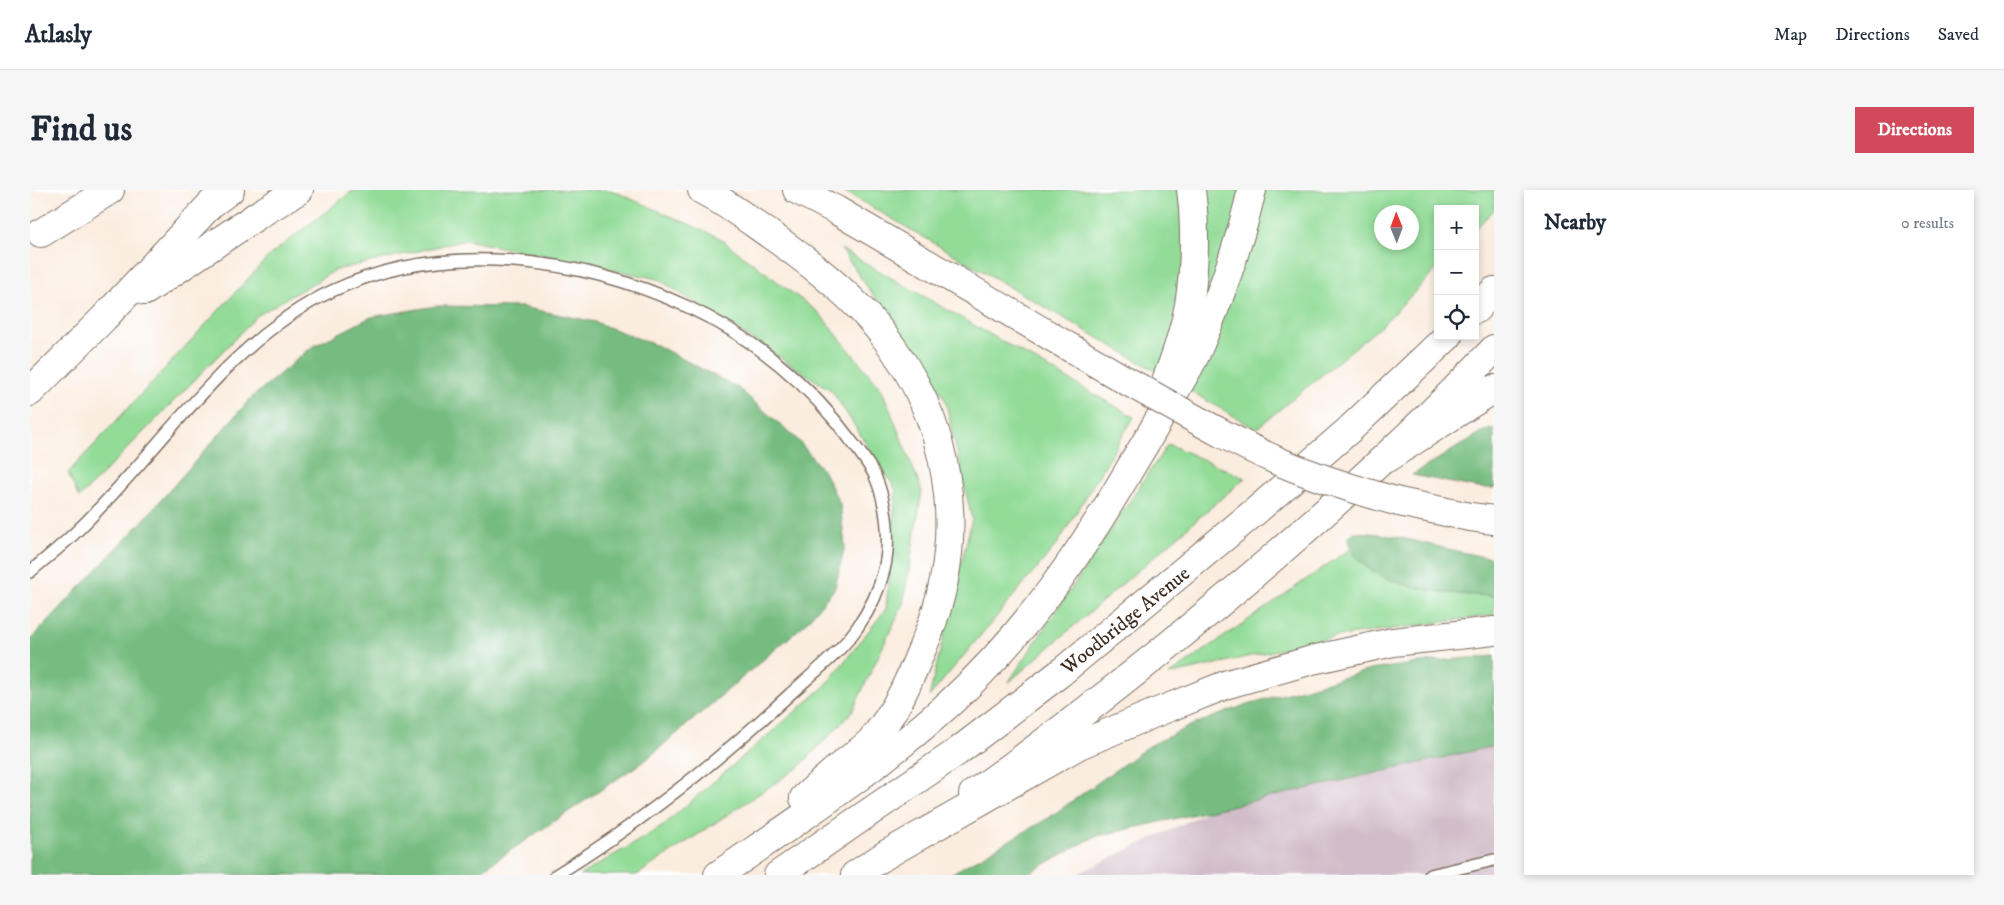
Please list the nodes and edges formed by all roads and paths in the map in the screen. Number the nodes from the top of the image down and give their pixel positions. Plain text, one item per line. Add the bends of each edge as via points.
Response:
1 (83, 190) edge
2 (110, 190) edge
3 (230, 190) edge
4 (299, 190) edge
5 (702, 190) edge
6 (797, 190) edge
7 (1191, 190) edge
8 (1252, 190) edge
9 (36, 237) edge
10 (1494, 291) edge
11 (1479, 306) edge
12 (104, 318) junction
13 (1444, 340) edge
14 (1494, 349) edge
15 (1494, 389) edge
16 (30, 392) edge
17 (1140, 453) junction
18 (1387, 458) junction
19 (1494, 520) edge
20 (30, 572) edge
21 (1494, 631) edge
22 (887, 854) junction
23 (1494, 860) edge
24 (720, 874) edge
25 (556, 875) edge
26 (778, 875) edge
27 (854, 875) edge
28 (1430, 875) edge

1 - 9 main road
2 - 9 main road
3 - 12 main road via 212,204
4 - 12 main road
5 - 24 main road via 723,201 833,282 880,331 914,379 933,425 946,468 950,507 944,587 933,623 901,699 870,741
6 - 19 main road, bridge via 1125,380 1280,462 1399,502
7 - 17 main road via 1193,265 1186,318
8 - 17 main road via 1244,224 1196,353
10 - 11 main road
12 - 16 main road
13 - 26 main road, Woodbridge Avenue via 1349,430 1257,510 1059,674 957,752
14 - 18 main road
15 - 18 main road
17 - 24 main road via 1072,562 998,657 908,740
18 - 22 main road via 1165,649 993,780
20 - 25 lane via 78,531 214,381 250,347 287,318 331,291 380,272 431,263 476,260 528,262 637,287 689,308 737,334 784,369 819,402 874,476 884,509 887,540 884,570 873,601 856,630 831,657 707,767 654,809
21 - 22 main road via 1393,642 1312,660 1228,684 1080,745
22 - 27 main road
23 - 28 lane

